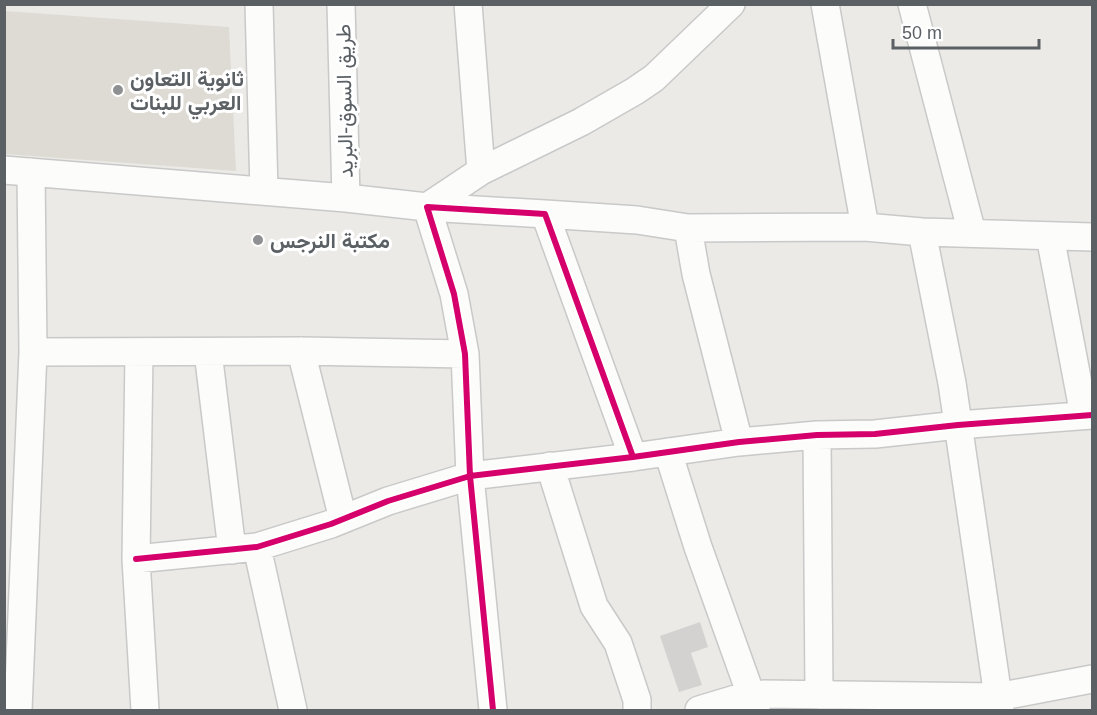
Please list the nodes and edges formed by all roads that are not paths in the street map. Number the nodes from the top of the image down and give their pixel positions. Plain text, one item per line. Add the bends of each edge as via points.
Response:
1 (259, 4) edge
2 (341, 4) edge
3 (468, 4) edge
4 (825, 4) edge
5 (912, 4) edge
6 (724, 7) edge
7 (4, 170) edge
8 (481, 171) junction
9 (32, 172) junction
10 (264, 191) junction
11 (346, 198) junction
12 (427, 207) junction
13 (544, 214) junction
14 (865, 227) junction
15 (688, 228) junction
16 (922, 232) junction
17 (972, 234) junction
18 (1050, 236) junction
19 (1092, 237) edge
20 (300, 351) junction
21 (33, 352) junction
22 (208, 352) junction
23 (139, 353) junction
24 (465, 354) junction
25 (1088, 415) edge
26 (958, 424) junction
27 (817, 435) junction
28 (739, 442) junction
29 (668, 452) junction
30 (633, 457) junction
31 (549, 466) junction
32 (470, 476) junction
33 (16, 486) edge
34 (343, 519) junction
35 (244, 548) junction
36 (136, 559) junction
37 (1092, 678) edge
38 (819, 695) junction
39 (754, 702) edge
40 (998, 704) edge
41 (18, 711) edge
42 (145, 711) edge
43 (292, 711) edge
44 (492, 711) edge
45 (637, 711) edge
46 (699, 711) edge

1 - 10 street
2 - 11 street, طريق السوق-البريد
3 - 8 street
4 - 14 street
5 - 17 street
6 - 8 street via 654,78 581,122
7 - 9 street
8 - 12 street
9 - 10 street
9 - 21 street
10 - 11 street
11 - 12 street
12 - 13 street
12 - 24 street via 454,294
13 - 15 street via 638,220
13 - 30 street
14 - 15 street
14 - 16 street
15 - 28 street
16 - 17 street
16 - 26 street
17 - 18 street
18 - 19 street
18 - 25 street
20 - 22 street
20 - 24 street
20 - 34 street
21 - 23 street
21 - 33 street
22 - 23 street
22 - 35 street
23 - 36 street
24 - 32 street
25 - 26 street
26 - 27 street via 875,434
26 - 40 street
27 - 28 street
27 - 38 street
28 - 29 street
29 - 30 street
29 - 39 street
30 - 31 street
31 - 32 street
31 - 45 street via 594,606 618,643
32 - 34 street
32 - 44 street
33 - 41 street
34 - 35 street
35 - 36 street
35 - 43 street
36 - 42 street
37 - 40 street
38 - 39 street
38 - 40 street
39 - 46 street

